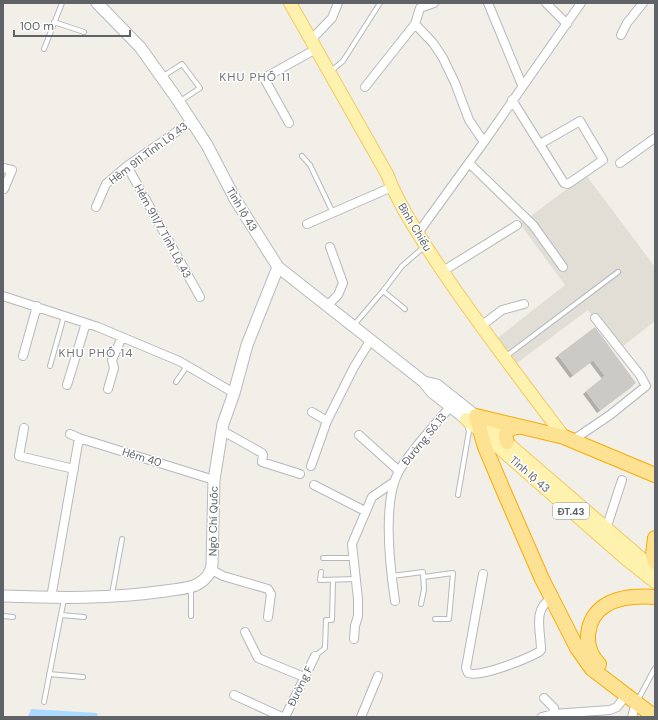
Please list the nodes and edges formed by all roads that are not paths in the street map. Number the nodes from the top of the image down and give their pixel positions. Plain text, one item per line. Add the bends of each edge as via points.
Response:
1 (62, 3) edge
2 (290, 3) edge
3 (338, 3) edge
4 (380, 3) edge
5 (434, 3) edge
6 (488, 3) edge
7 (546, 3) edge
8 (581, 3) edge
9 (643, 3) edge
10 (102, 5) edge
11 (54, 22) junction
12 (415, 24) junction
13 (567, 24) junction
14 (84, 32) dead end
15 (621, 35) dead end
16 (313, 44) junction
17 (44, 49) dead end
18 (330, 73) junction
19 (162, 77) junction
20 (522, 85) junction
21 (365, 87) dead end
22 (512, 100) junction
23 (179, 102) junction
24 (192, 121) junction
25 (289, 123) dead end
26 (655, 138) edge
27 (484, 142) junction
28 (540, 144) junction
29 (302, 156) dead end
30 (469, 163) junction
31 (620, 163) dead end
32 (127, 166) junction
33 (3, 168) edge
34 (392, 187) junction
35 (4, 189) edge
36 (96, 207) dead end
37 (333, 213) junction
38 (307, 224) dead end
39 (516, 226) dead end
40 (418, 233) junction
41 (426, 245) junction
42 (330, 247) dead end
43 (278, 267) junction
44 (564, 267) dead end
45 (443, 271) junction
46 (618, 272) dead end
47 (383, 290) junction
48 (3, 296) edge
49 (200, 297) dead end
50 (524, 304) dead end
51 (37, 306) junction
52 (327, 306) junction
53 (405, 309) dead end
54 (64, 316) junction
55 (595, 318) dead end
56 (86, 323) junction
57 (481, 326) junction
58 (352, 327) junction
59 (122, 337) junction
60 (370, 341) junction
61 (23, 356) dead end
62 (504, 357) junction
63 (50, 366) dead end
64 (187, 366) junction
65 (176, 382) dead end
66 (424, 382) junction
67 (67, 385) dead end
68 (108, 389) dead end
69 (234, 393) junction
70 (450, 407) junction
71 (312, 412) dead end
72 (546, 412) junction
73 (327, 421) junction
74 (479, 425) junction
75 (518, 427) junction
76 (24, 428) dead end
77 (221, 430) junction
78 (535, 431) junction
79 (70, 434) dead end
80 (359, 435) dead end
81 (79, 438) junction
82 (569, 439) junction
83 (507, 442) junction
84 (311, 466) dead end
85 (74, 469) junction
86 (399, 471) junction
87 (300, 474) dead end
88 (655, 475) edge
89 (214, 480) junction
90 (622, 480) dead end
91 (394, 482) junction
92 (314, 485) dead end
93 (458, 495) dead end
94 (365, 511) junction
95 (606, 529) junction
96 (655, 538) edge
97 (122, 539) dead end
98 (323, 558) dead end
99 (353, 558) junction
100 (655, 562) edge
101 (212, 570) junction
102 (655, 570) edge
103 (321, 572) dead end
104 (482, 574) dead end
105 (391, 576) junction
106 (423, 576) junction
107 (357, 579) junction
108 (333, 581) junction
109 (655, 582) edge
110 (191, 586) junction
111 (3, 596) edge
112 (112, 597) junction
113 (655, 597) edge
114 (51, 598) junction
115 (552, 598) junction
116 (64, 599) junction
117 (395, 601) dead end
118 (421, 604) dead end
119 (61, 615) junction
120 (3, 616) edge
121 (191, 616) dead end
122 (268, 616) dead end
123 (13, 617) dead end
124 (84, 617) dead end
125 (435, 619) dead end
126 (244, 632) dead end
127 (354, 639) dead end
128 (590, 649) junction
129 (315, 656) joint
130 (655, 668) edge
131 (49, 674) junction
132 (378, 676) dead end
133 (82, 677) dead end
134 (304, 677) junction
135 (234, 695) dead end
136 (633, 695) junction
137 (544, 698) dead end
138 (44, 702) dead end
139 (655, 708) edge
140 (553, 714) junction
141 (282, 717) edge
142 (285, 717) edge
143 (361, 717) edge
144 (542, 717) edge
145 (632, 717) edge
146 (654, 717) edge

1 - 11 lane
2 - 16 main road, Bình Chiểu
3 - 16 street via 332,18
4 - 18 lane via 343,61
5 - 12 street via 420,8
6 - 20 street
7 - 13 street
8 - 13 street
9 - 15 street
10 - 19 main road, Tỉnh lộ 43 / ĐT.43 via 140,47
11 - 14 lane
11 - 17 lane
12 - 21 street
12 - 27 street via 443,58 469,120
13 - 20 street
16 - 18 main road, Bình Chiểu
16 - 25 street via 264,78
18 - 34 main road, Bình Chiểu
19 - 23 main road, Tỉnh lộ 43 / ĐT.43
19 - 23 lane via 182,64 200,88
20 - 22 street
22 - 27 street
22 - 28 street
23 - 24 main road, Tỉnh lộ 43 / ĐT.43
24 - 32 street, Hẻm 911 Tỉnh Lộ 43
24 - 43 main road, Tỉnh lộ 43 / ĐT.43 via 235,199
26 - 31 street
27 - 30 street
28 - 28 street via 564,183 568,184 603,160 580,121
29 - 37 lane via 310,165
30 - 40 street
30 - 44 street via 533,224
32 - 36 street, Hẻm 911 Tỉnh Lộ 43 via 106,184
32 - 49 street, Hẻm 911/7 Tỉnh Lộ 43
33 - 35 street via 12,170
34 - 37 street
34 - 40 main road, Bình Chiểu
37 - 38 street
39 - 45 street
40 - 41 main road, Bình Chiểu
41 - 45 main road, Bình Chiểu
41 - 47 lane via 402,266
42 - 52 street via 343,283 338,295
43 - 52 main road, Tỉnh lộ 43 / ĐT.43
43 - 69 main road, Ngô Chí Quốc via 247,345
45 - 57 main road, Bình Chiểu
46 - 62 lane
47 - 53 lane
47 - 58 lane
48 - 51 street
50 - 57 street via 502,310
51 - 54 street
51 - 61 street
52 - 58 main road, Tỉnh lộ 43 / ĐT.43
54 - 56 street
54 - 63 lane
55 - 82 street via 646,386 610,415
56 - 59 street
56 - 67 street
57 - 62 main road, Bình Chiểu
58 - 60 main road, Tỉnh lộ 43 / ĐT.43
59 - 64 street
59 - 68 street via 112,360 114,368
60 - 66 main road, Tỉnh lộ 43 / ĐT.43
60 - 73 street
62 - 72 main road, Bình Chiểu
64 - 65 lane
64 - 69 street
66 - 70 main road, Tỉnh lộ 43 / ĐT.43
66 - 74 main road, Tỉnh lộ 43 / ĐT.43 via 437,385
69 - 77 main road, Ngô Chí Quốc
70 - 74 main road, Tỉnh lộ 43 / ĐT.43
70 - 86 street, Đường Số 13
71 - 73 street
72 - 78 main road via 543,423
72 - 82 main road, Bình Chiểu
73 - 84 street
74 - 75 highway, ĐT.43 via 488,417
74 - 83 main road, Tỉnh lộ 43 / ĐT.43
74 - 93 lane via 469,431
74 - 109 main road, Tỉnh lộ 43 / ĐT.43 via 627,560
74 - 115 highway via 501,486
74 - 128 highway via 578,637
75 - 78 highway, ĐT.43
75 - 83 highway via 510,428 506,432
76 - 85 street via 18,456
77 - 87 street via 262,453 262,462
77 - 89 main road, Ngô Chí Quốc
78 - 82 highway, ĐT.43
79 - 81 street, Hẻm 40
80 - 86 street
81 - 85 street
81 - 89 street, Hẻm 40
82 - 88 highway, ĐT.43
83 - 95 main road, Tỉnh lộ 43 / ĐT.43
85 - 114 street
86 - 91 street, Đường Số 13
89 - 101 main road, Ngô Chí Quốc
90 - 95 street
91 - 94 street via 372,497
91 - 105 street, Đường Số 13 via 388,523
92 - 94 street
94 - 99 street via 352,544
95 - 102 main road, Tỉnh lộ 43 / ĐT.43
96 - 100 highway
97 - 112 lane
98 - 99 lane
99 - 107 street
101 - 110 main road, Ngô Chí Quốc via 197,584
101 - 122 street via 223,576 268,589 271,594
103 - 108 lane via 320,580
104 - 115 street via 466,668 468,673 484,672 540,652 539,610 543,603
105 - 106 lane via 423,572
105 - 117 street, Đường Số 13
106 - 118 lane
106 - 125 lane via 453,573 449,620
107 - 108 lane
107 - 127 street via 358,616
108 - 129 lane via 332,620 326,620 325,648
110 - 112 main road, Ngô Chí Quốc
110 - 121 lane
111 - 114 main road, Ngô Chí Quốc
112 - 116 main road, Ngô Chí Quốc
113 - 128 highway via 629,598 606,604 591,623 588,639
114 - 116 main road, Ngô Chí Quốc
115 - 136 highway via 577,648 592,669
116 - 119 lane
119 - 124 lane
119 - 131 lane
120 - 123 lane
126 - 134 street via 258,658
128 - 136 highway via 595,660
129 - 134 street, Đường F
130 - 136 lane
131 - 133 lane
131 - 138 lane
132 - 143 street
134 - 142 street, Đường F
135 - 141 street
136 - 139 highway
136 - 140 street via 610,710
136 - 145 street
136 - 146 highway
137 - 140 street via 554,708
140 - 144 street

